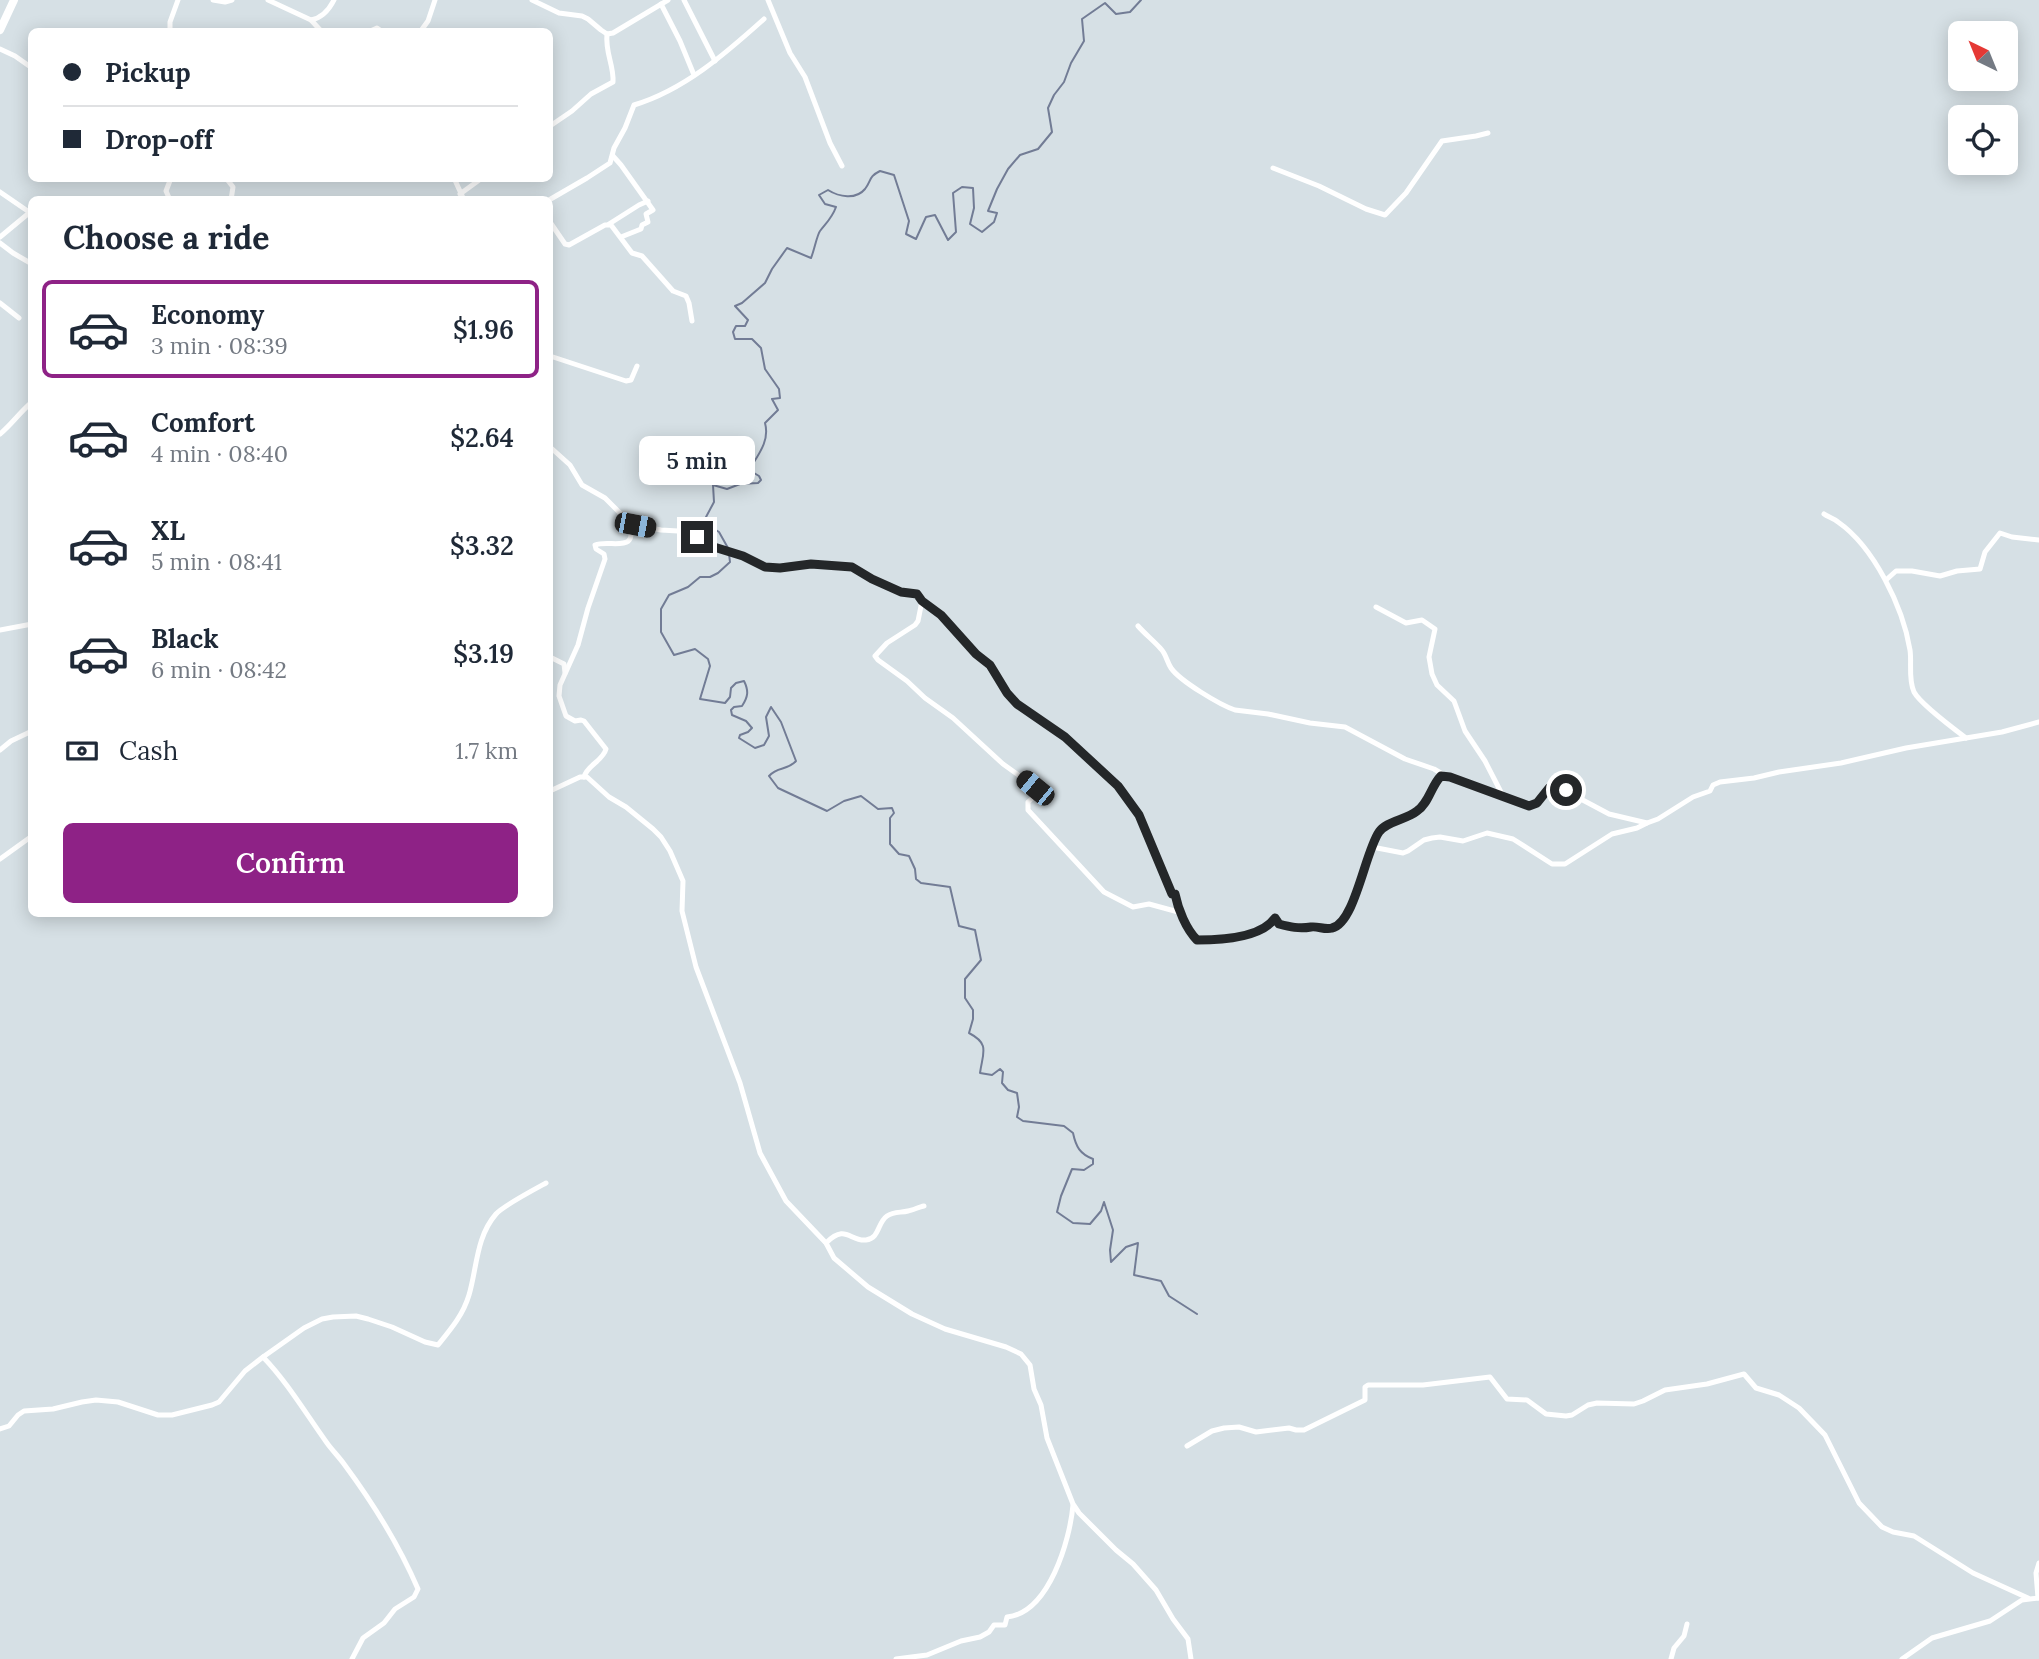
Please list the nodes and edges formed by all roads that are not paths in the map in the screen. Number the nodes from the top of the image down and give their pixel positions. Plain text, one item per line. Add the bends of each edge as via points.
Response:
1 (14, 0) edge
2 (178, 0) edge
3 (213, 0) edge
4 (232, 0) edge
5 (268, 0) edge
6 (334, 0) edge
7 (428, 0) edge
8 (532, 0) edge
9 (668, 0) edge
10 (684, 0) edge
11 (768, 0) edge
12 (434, 3) edge
13 (661, 4) junction
14 (764, 19) dead end
15 (315, 21) junction
16 (170, 28) edge
17 (319, 28) edge
18 (423, 28) edge
19 (0, 30) edge
20 (607, 34) junction
21 (0, 50) edge
22 (715, 61) junction
23 (28, 65) edge
24 (694, 75) junction
25 (553, 123) edge
26 (1488, 133) dead end
27 (613, 156) junction
28 (842, 166) dead end
29 (1273, 168) dead end
30 (478, 182) edge
31 (0, 192) edge
32 (463, 196) edge
33 (553, 198) edge
34 (648, 201) junction
35 (28, 213) edge
36 (28, 216) edge
37 (609, 224) junction
38 (553, 226) edge
39 (0, 237) edge
40 (621, 237) junction
41 (0, 243) edge
42 (28, 262) edge
43 (0, 303) edge
44 (19, 318) dead end
45 (692, 321) dead end
46 (553, 357) edge
47 (637, 366) dead end
48 (28, 406) edge
49 (0, 434) edge
50 (553, 450) edge
51 (1824, 514) dead end
52 (628, 521) junction
53 (2039, 540) edge
54 (1886, 580) junction
55 (922, 601) junction
56 (1376, 607) dead end
57 (28, 625) edge
58 (1138, 625) dead end
59 (0, 630) edge
60 (553, 658) edge
61 (571, 659) junction
62 (562, 663) junction
63 (565, 673) junction
64 (2039, 722) edge
65 (28, 733) edge
66 (1966, 738) junction
67 (0, 750) edge
68 (1444, 775) junction
69 (584, 777) junction
70 (553, 790) edge
71 (1504, 797) junction
72 (1647, 823) junction
73 (28, 839) edge
74 (1371, 847) junction
75 (0, 859) edge
76 (1182, 913) junction
77 (546, 1183) dead end
78 (924, 1206) dead end
79 (826, 1243) junction
80 (263, 1357) junction
81 (0, 1429) edge
82 (1187, 1446) dead end
83 (1073, 1504) junction
84 (2039, 1563) edge
85 (2028, 1598) junction
86 (2039, 1598) edge
87 (1687, 1624) dead end
88 (352, 1659) edge
89 (896, 1659) edge
90 (1191, 1659) edge
91 (1671, 1659) edge
92 (1902, 1659) edge

1 - 19 main road
2 - 16 street
3 - 4 street
5 - 15 street
6 - 15 street
7 - 12 street
8 - 20 street via 559,13 582,16
9 - 13 street
10 - 22 street
11 - 28 street
12 - 18 street
13 - 20 street
13 - 24 street
14 - 22 street
15 - 17 street
20 - 25 street via 613,82
21 - 23 street
22 - 24 street
24 - 27 street via 664,94 634,105
26 - 29 street via 1442,141 1385,215
27 - 33 street via 600,171
27 - 34 street
30 - 32 street
31 - 35 street
34 - 37 street
34 - 40 street via 653,210 646,214 647,223
36 - 39 street
37 - 38 street via 569,245
37 - 40 street
40 - 45 street via 669,288 686,296
41 - 42 street
43 - 44 street
46 - 47 street via 626,381
48 - 49 street
50 - 52 street via 582,485 605,498
51 - 54 street via 1849,531
52 - 55 street via 697,537 765,567 852,567 901,592 917,594
52 - 61 street via 632,531 627,542 595,545 605,559
53 - 54 street via 2000,533 1980,569 1940,576 1896,571
54 - 66 street via 1910,647 1915,692
55 - 76 street via 990,665 1017,704 1065,737 1129,800
55 - 76 street via 918,621 885,645 876,656 878,660 1038,791 1028,802 1028,810 1104,892 1133,907 1149,904
56 - 71 street via 1403,622 1422,620 1435,629 1429,657 1432,674 1454,701 1465,731
57 - 59 street
58 - 68 street via 1164,652 1174,671 1226,707 1349,729
60 - 62 street
61 - 62 street
61 - 63 street
62 - 63 street
63 - 69 street via 559,688 565,714 584,721 606,749
64 - 66 street
65 - 67 street
66 - 72 street via 1720,782
68 - 71 street
68 - 74 street via 1420,809 1382,828
69 - 70 street
69 - 79 street via 662,837 670,851 683,881 682,911 696,967 740,1083 760,1153 786,1201
71 - 72 street via 1533,806 1549,788 1557,787 1609,814
72 - 74 street via 1612,834 1566,864 1552,864 1513,839 1487,833 1463,841 1432,838 1403,853
73 - 75 street
74 - 76 street via 1354,900 1334,928 1303,929 1279,924 1275,918 1254,932 1199,940
77 - 80 street via 494,1216 476,1257 469,1295 457,1323 438,1345 348,1316 322,1319
78 - 79 street via 887,1216 872,1238 842,1234
79 - 83 street via 834,1258 868,1287 912,1314 1006,1347 1026,1359 1047,1438
80 - 81 street via 219,1402 190,1411 158,1416 118,1402 89,1401 24,1411
80 - 88 street via 344,1463 393,1538 418,1589 363,1638
82 - 85 street via 1224,1428 1304,1430 1364,1400 1368,1385 1423,1385 1490,1377 1507,1399 1527,1400 1546,1414 1566,1416 1597,1403 1631,1404 1665,1390 1744,1374 1756,1388 1799,1408 1825,1435 1858,1503 1882,1527 1916,1536 1973,1573
83 - 89 street via 1054,1578 1023,1612 1007,1617 1005,1625 994,1625 985,1635 927,1655
83 - 90 street via 1156,1590 1188,1639
84 - 86 street
85 - 86 street
85 - 92 street via 1990,1621 1932,1638
87 - 91 street

